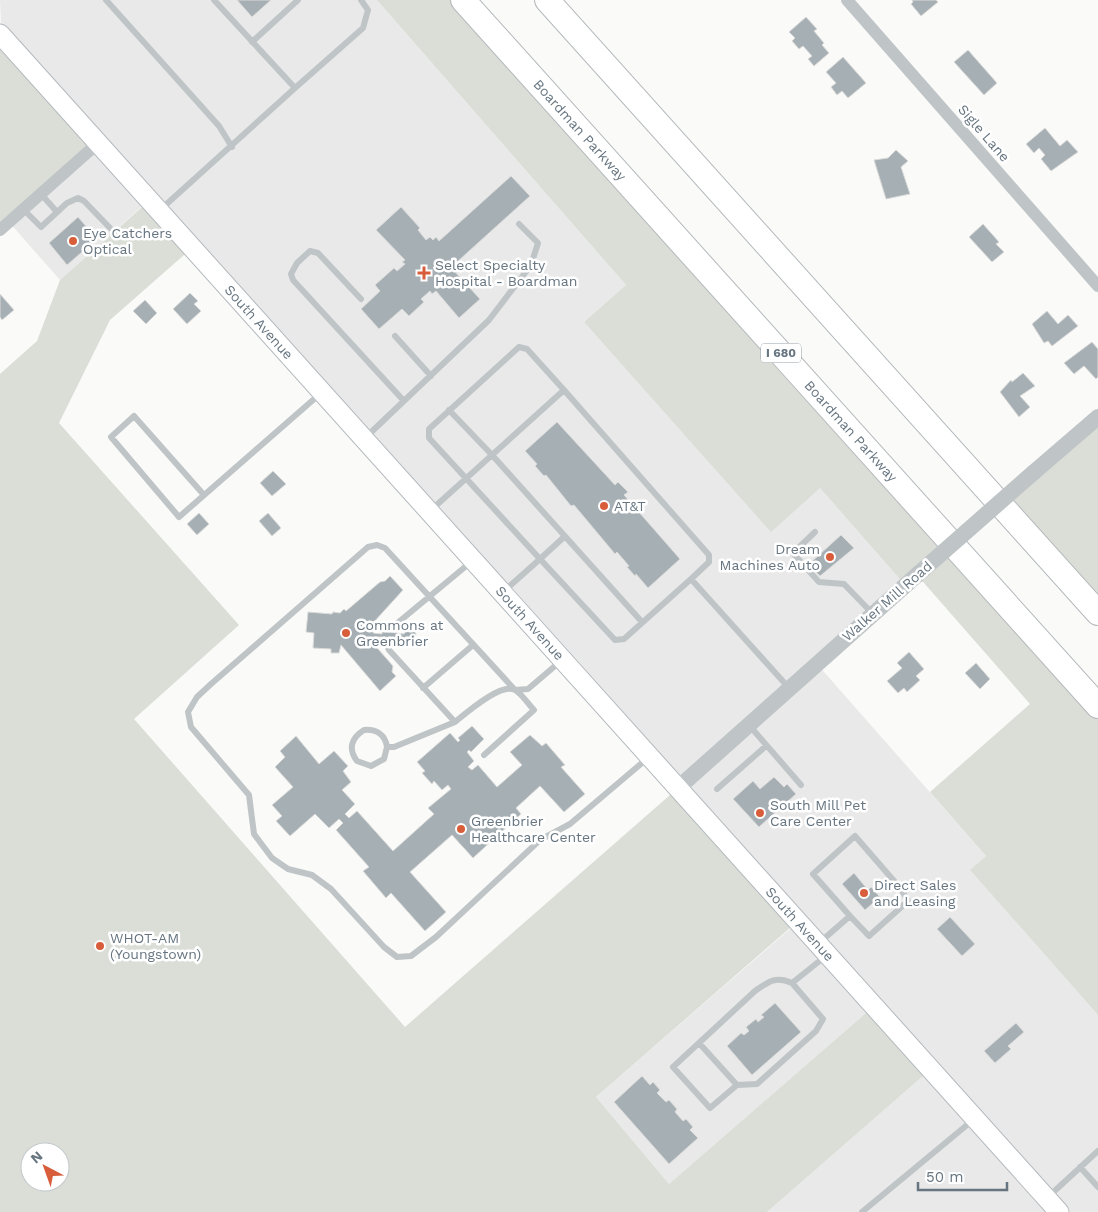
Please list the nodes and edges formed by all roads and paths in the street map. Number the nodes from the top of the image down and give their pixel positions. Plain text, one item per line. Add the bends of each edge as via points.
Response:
1 (106, 0) edge
2 (214, 0) edge
3 (298, 0) edge
4 (361, 0) edge
5 (463, 0) edge
6 (547, 0) edge
7 (847, 0) edge
8 (0, 34) edge
9 (252, 42) junction
10 (295, 88) junction
11 (98, 143) junction
12 (232, 147) junction
13 (41, 194) junction
14 (23, 209) junction
15 (159, 211) junction
16 (57, 212) junction
17 (519, 224) dead end
18 (110, 228) dead end
19 (0, 230) edge
20 (1098, 286) edge
21 (360, 299) dead end
22 (395, 336) dead end
23 (431, 376) junction
24 (564, 390) junction
25 (322, 392) junction
26 (404, 402) junction
27 (449, 410) junction
28 (1098, 417) edge
29 (364, 439) junction
30 (492, 455) junction
31 (466, 478) junction
32 (204, 495) junction
33 (429, 512) junction
34 (815, 532) dead end
35 (564, 537) junction
36 (540, 559) junction
37 (473, 560) junction
38 (691, 579) junction
39 (503, 593) junction
40 (429, 597) junction
41 (1098, 613) edge
42 (873, 614) junction
43 (642, 622) junction
44 (389, 630) dead end
45 (386, 643) dead end
46 (473, 645) junction
47 (562, 659) junction
48 (423, 688) junction
49 (789, 688) junction
50 (515, 690) junction
51 (1098, 706) edge
52 (455, 722) junction
53 (748, 724) junction
54 (766, 746) junction
55 (387, 747) junction
56 (484, 755) dead end
57 (650, 756) junction
58 (801, 785) dead end
59 (678, 788) junction
60 (716, 789) dead end
61 (850, 916) junction
62 (823, 949) junction
63 (792, 983) junction
64 (699, 1043) junction
65 (737, 1085) junction
66 (975, 1118) junction
67 (1098, 1151) edge
68 (1080, 1167) junction
69 (1098, 1187) edge
70 (1053, 1205) edge
71 (862, 1212) edge

1 - 12 lane via 219,126
2 - 9 lane
3 - 9 lane
4 - 10 lane via 368,10 363,28
5 - 51 highway, Boardman Parkway / I 680
6 - 41 highway
7 - 20 street, Sigle Lane
8 - 11 main road, South Avenue
9 - 10 lane
10 - 12 lane
11 - 13 street
11 - 15 main road, South Avenue
12 - 15 lane
13 - 14 street
13 - 16 lane
14 - 16 lane via 41,227
14 - 19 street
15 - 25 main road, South Avenue
16 - 18 lane via 78,198
17 - 23 lane via 538,244 531,265 489,320
21 - 26 lane via 318,253 310,251 291,274
22 - 23 lane
23 - 26 lane
24 - 27 lane via 527,349 519,347
24 - 30 lane
24 - 38 lane via 709,555 709,562
25 - 29 main road, South Avenue
25 - 32 lane
26 - 29 lane
27 - 30 lane
27 - 31 lane via 428,428 429,438
28 - 42 street, Walker Mill Road, bridge
29 - 33 main road, South Avenue
30 - 31 lane
30 - 35 lane
31 - 33 lane
31 - 36 lane
32 - 32 lane via 178,517 110,437 134,416
33 - 37 main road, South Avenue
34 - 42 lane via 793,553 819,582 844,584
35 - 36 lane
35 - 43 lane
36 - 39 lane
36 - 43 lane via 615,640 624,639
37 - 39 main road, South Avenue
37 - 40 lane
38 - 43 lane
38 - 49 lane
39 - 47 main road, South Avenue
40 - 44 lane
40 - 46 lane
40 - 57 lane via 386,548 368,547 197,697 188,712 191,727 249,795 254,834 272,858 288,869 312,875 331,889 397,958 411,956 436,937 540,840 570,824
42 - 49 street, Walker Mill Road
45 - 48 lane
46 - 48 lane
46 - 50 lane
47 - 50 lane via 528,689
47 - 57 main road, South Avenue
48 - 52 lane
49 - 53 street, Walker Mill Road
50 - 52 lane via 505,688 477,704
50 - 56 lane via 534,710
52 - 55 lane via 404,744
53 - 54 lane
53 - 59 street, Walker Mill Road
54 - 58 lane
54 - 60 lane
55 - 55 lane via 384,737 371,730 357,734 351,748 357,761 371,766 384,759
57 - 59 main road, South Avenue
59 - 62 main road, South Avenue
61 - 61 lane via 869,936 908,901 855,836 813,874
61 - 62 lane
62 - 63 lane
62 - 66 main road, South Avenue
63 - 64 lane via 781,978 770,980
63 - 65 lane via 823,1019 816,1031 757,1084
64 - 65 lane
64 - 65 lane via 673,1067 710,1108
66 - 70 main road, South Avenue
66 - 71 lane
67 - 68 lane
68 - 69 lane
68 - 70 lane

